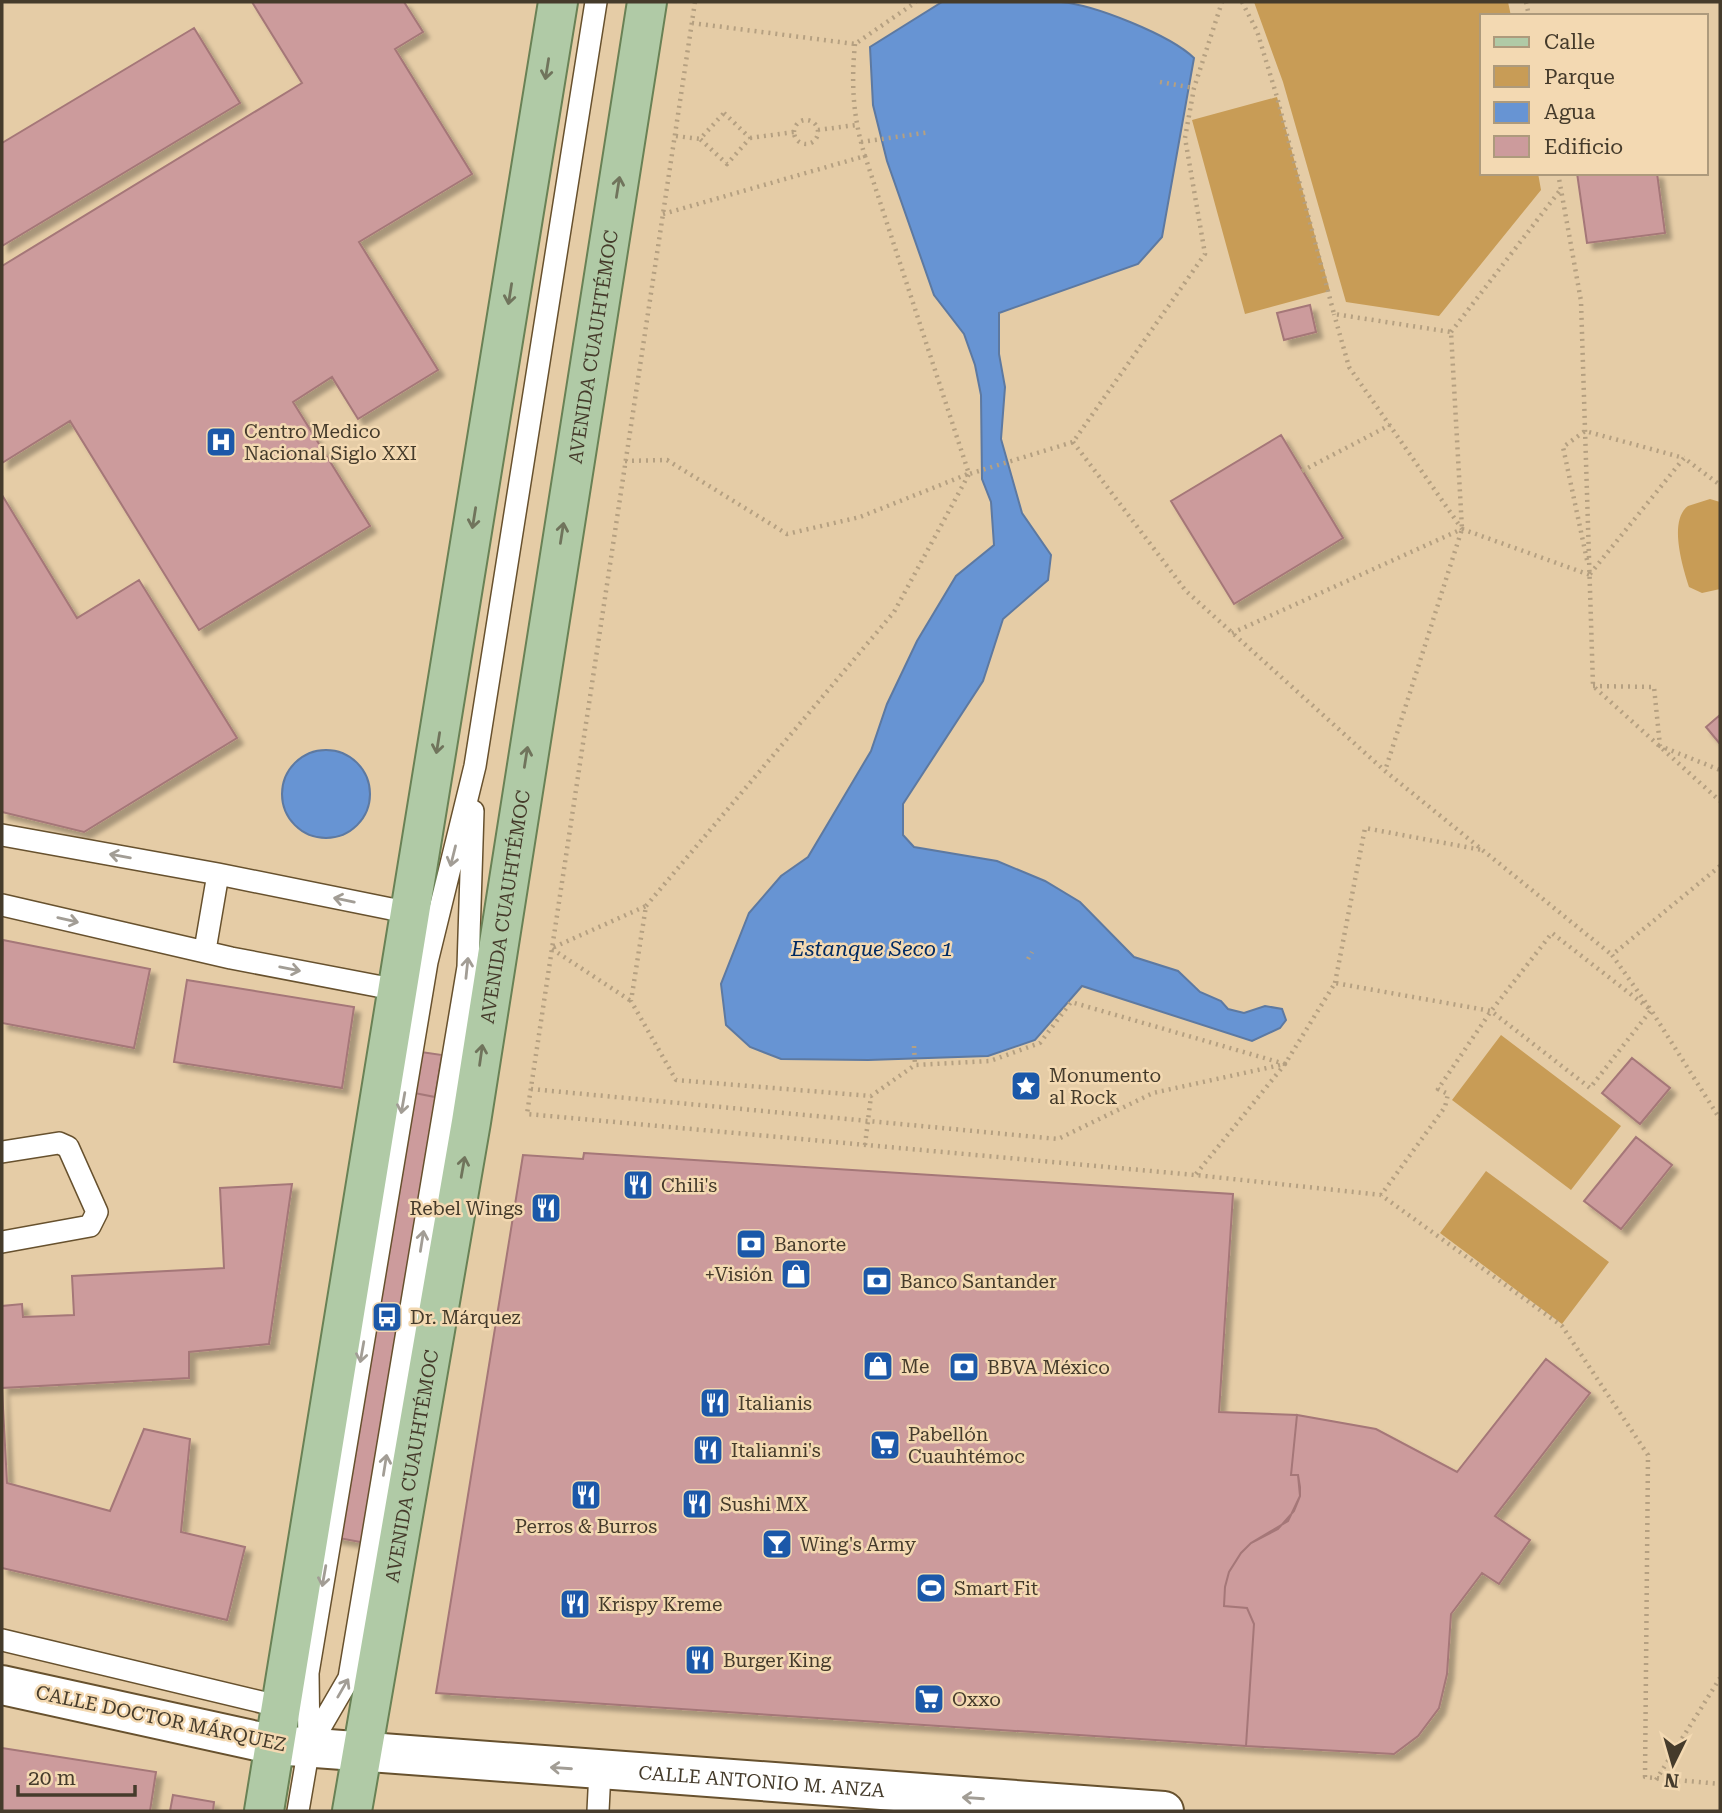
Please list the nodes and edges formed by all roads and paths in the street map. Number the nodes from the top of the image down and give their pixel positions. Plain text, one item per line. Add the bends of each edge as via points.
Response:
1 (558, 2) edge
2 (596, 2) edge
3 (647, 2) edge
4 (695, 2) edge
5 (916, 2) edge
6 (1222, 2) edge
7 (1242, 2) edge
8 (692, 23) junction
9 (855, 44) junction
10 (1160, 82) dead end
11 (1194, 88) junction
12 (856, 125) junction
13 (818, 130) junction
14 (794, 132) junction
15 (930, 132) dead end
16 (676, 136) junction
17 (750, 138) junction
18 (700, 139) junction
19 (861, 142) junction
20 (865, 156) junction
21 (1558, 175) edge
22 (1561, 189) junction
23 (663, 214) junction
24 (1334, 314) junction
25 (1451, 332) junction
26 (1390, 425) junction
27 (1585, 431) junction
28 (1073, 442) junction
29 (1684, 457) junction
30 (625, 461) junction
31 (1302, 471) dead end
32 (969, 474) junction
33 (1720, 485) edge
34 (1462, 529) junction
35 (1590, 575) junction
36 (1232, 633) junction
37 (1593, 686) junction
38 (1660, 746) junction
39 (475, 766) junction
40 (1720, 770) edge
41 (1385, 771) junction
42 (1720, 801) edge
43 (2, 835) edge
44 (1483, 850) junction
45 (1720, 866) edge
46 (218, 874) junction
47 (2, 905) edge
48 (646, 906) junction
49 (411, 913) junction
50 (552, 948) junction
51 (205, 950) junction
52 (1032, 952) dead end
53 (1612, 955) junction
54 (1028, 959) dead end
55 (1335, 983) junction
56 (398, 990) junction
57 (631, 1001) junction
58 (1651, 1010) junction
59 (1491, 1011) junction
60 (914, 1046) dead end
61 (1285, 1063) junction
62 (915, 1065) junction
63 (531, 1089) junction
64 (871, 1096) junction
65 (1720, 1119) edge
66 (867, 1121) junction
67 (865, 1144) junction
68 (2, 1152) edge
69 (1195, 1175) junction
70 (1381, 1195) junction
71 (2, 1242) edge
72 (2, 1640) edge
73 (1720, 1678) edge
74 (2, 1685) edge
75 (282, 1707) junction
76 (292, 1746) junction
77 (362, 1752) junction
78 (600, 1771) junction
79 (1655, 1780) junction
80 (1720, 1784) edge
81 (826, 1800) edge
82 (264, 1811) edge
83 (298, 1811) edge
84 (352, 1811) edge
85 (598, 1811) edge
86 (1164, 1811) edge

1 -> 49 main road
2 - 39 lane
77 -> 3 main road, AVENIDA CUAUHTÉMOC via 471,1122
4 - 8 path
5 - 9 path
6 - 11 path
7 - 24 path via 1257,31 1277,97
8 - 9 path
8 - 16 path
9 - 12 path via 850,85
10 - 11 path
11 - 28 path via 1185,138 1205,254
12 - 13 path
12 - 19 path
13 - 14 path via 805,120
13 - 14 path via 814,141 807,144
14 - 17 path
15 - 19 path
16 - 18 path
16 - 23 path
17 - 18 path via 723,114
17 - 18 path via 726,164
19 - 20 path
20 - 23 path
20 - 32 path
21 - 22 path
22 - 25 path
22 - 27 path via 1581,301
23 - 30 path
24 - 25 path
24 - 26 path via 1349,368
25 - 34 path
26 - 31 path
26 - 34 path
27 - 29 path
27 - 35 path
27 - 35 path via 1563,447
28 - 32 path
28 - 36 path via 1186,591
29 - 33 path
29 - 35 path
30 - 32 path via 667,460 787,534 860,517
30 - 50 path
32 - 48 path via 894,611
34 - 35 path
34 - 36 path
34 - 41 path
35 - 37 path
36 - 41 path
37 - 38 path
37 - 38 path via 1654,687
38 - 40 path
38 - 42 path
39 -> 76 lane via 420,1003
76 -> 39 lane via 349,1678 468,967
41 - 44 path
46 -> 43 lane
44 - 53 path
44 - 55 path via 1365,828
45 - 53 path
49 -> 46 lane
46 - 51 lane
47 -> 51 lane
48 - 50 path
48 - 57 path
49 - 56 main road
50 - 57 path
50 - 63 path
51 -> 56 lane
52 - 54 path
53 - 58 path
55 - 59 path
55 - 61 path
56 - 75 main road
57 - 64 path via 676,1080
58 - 59 path via 1552,933
58 - 59 path via 1590,1088
58 - 65 path
59 - 70 path via 1438,1089 1448,1094 1446,1107
60 - 62 path
61 - 62 path via 1071,1002 1040,1043 990,1061
61 - 66 path via 1153,1093 1058,1139
61 - 69 path
62 - 64 path
63 - 66 path
63 - 67 path via 527,1114
64 - 66 path
66 - 67 path
67 - 69 path
68 - 71 lane via 59,1143 68,1147 97,1212 90,1226
69 - 70 path
70 - 79 path via 1562,1326 1648,1455 1644,1777
72 - 75 lane
73 - 79 path
74 - 76 street, CALLE DOCTOR MÁRQUEZ
75 - 76 main road
76 - 77 street, CALLE DOCTOR MÁRQUEZ
76 - 82 main road
76 - 83 lane
78 -> 77 street, CALLE ANTONIO M. ANZA
77 - 84 main road, AVENIDA CUAUHTÉMOC
78 - 81 street, CALLE ANTONIO M. ANZA
78 - 85 lane
79 - 80 path
86 -> 81 street, CALLE ANTONIO M. ANZA

